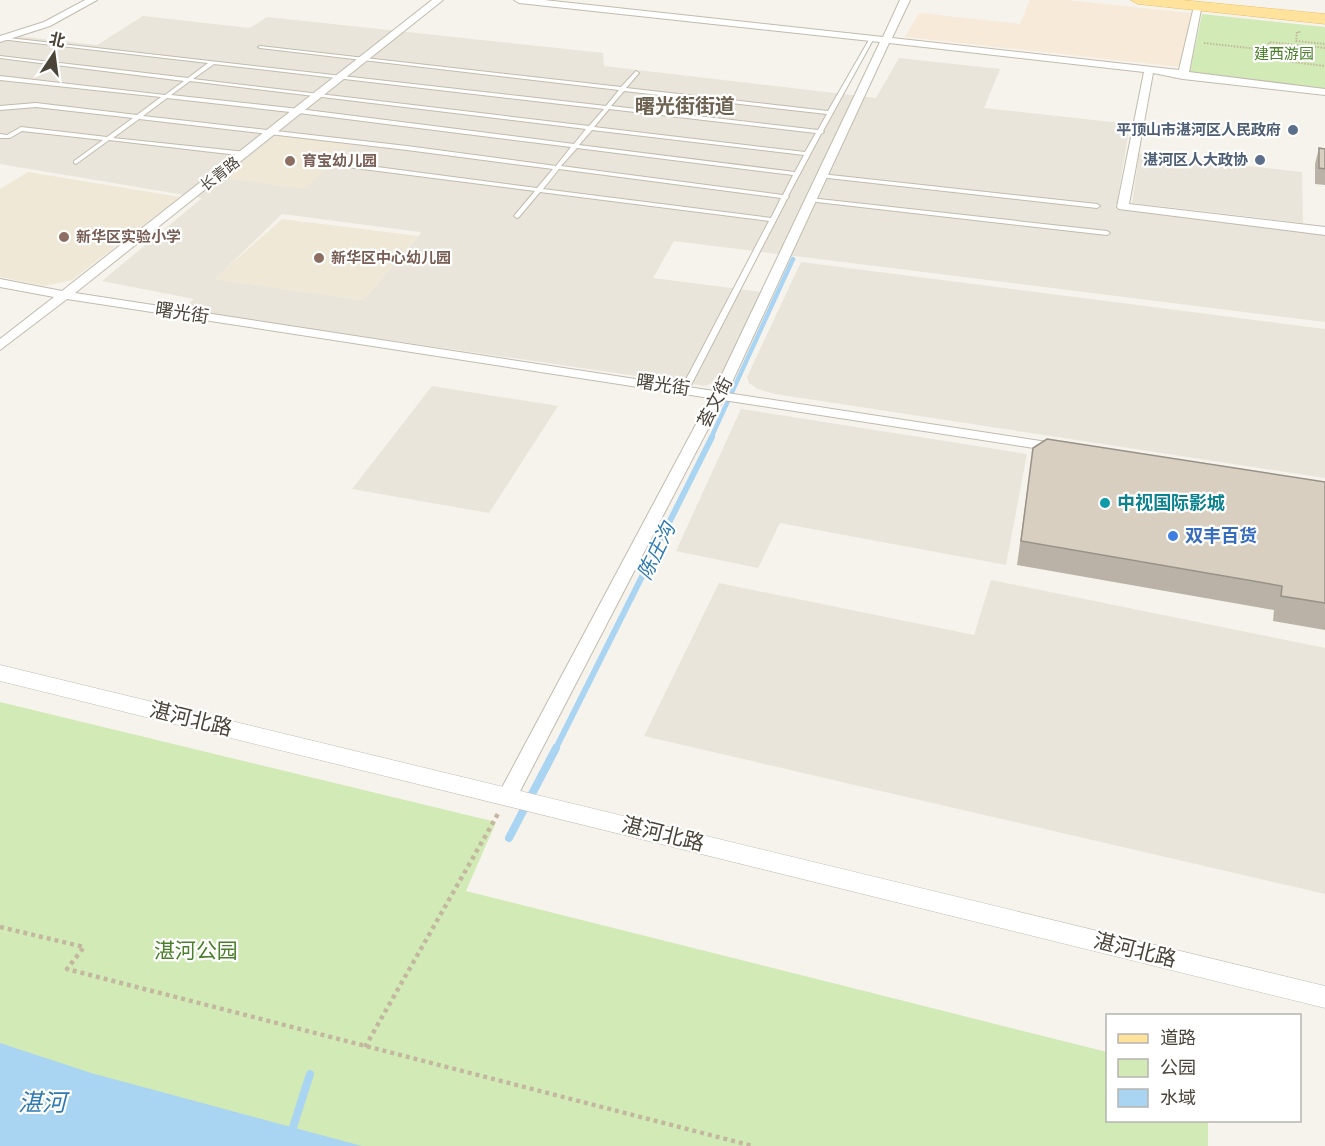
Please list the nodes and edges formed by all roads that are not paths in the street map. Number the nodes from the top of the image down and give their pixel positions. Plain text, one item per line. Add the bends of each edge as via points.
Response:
1 (92, 0) edge
2 (438, 0) edge
3 (519, 0) edge
4 (905, 0) edge
5 (1138, 0) edge
6 (1217, 0) edge
7 (1198, 6) junction
8 (1325, 11) edge
9 (1325, 20) edge
10 (1, 38) edge
11 (878, 39) junction
12 (260, 47) dead end
13 (0, 57) edge
14 (364, 58) junction
15 (213, 62) junction
16 (1149, 70) junction
17 (636, 74) dead end
18 (341, 76) junction
19 (1183, 76) junction
20 (0, 78) edge
21 (190, 78) junction
22 (624, 89) junction
23 (1325, 92) edge
24 (319, 93) junction
25 (165, 96) junction
26 (608, 107) junction
27 (0, 108) edge
28 (298, 111) junction
29 (831, 113) junction
30 (136, 117) junction
31 (591, 127) junction
32 (273, 132) junction
33 (821, 132) junction
34 (0, 136) edge
35 (106, 139) junction
36 (576, 146) junction
37 (246, 154) junction
38 (807, 154) junction
39 (76, 162) dead end
40 (339, 164) dead end
41 (557, 168) junction
42 (797, 174) junction
43 (821, 176) junction
44 (538, 190) junction
45 (786, 197) junction
46 (810, 200) junction
47 (1097, 206) dead end
48 (517, 216) dead end
49 (773, 220) junction
50 (1325, 231) edge
51 (1107, 233) dead end
52 (0, 283) edge
53 (64, 295) junction
54 (0, 346) edge
55 (685, 389) junction
56 (724, 395) junction
57 (1081, 451) edge
58 (0, 673) edge
59 (524, 799) junction
60 (1325, 997) edge

1 - 10 street via 47,24
2 - 14 street, 长青路
3 - 11 street
4 - 11 street, 荟文街
5 - 7 main road
6 - 8 main road
7 - 9 main road
7 - 19 street
10 - 15 lane
11 - 16 street
11 - 29 lane
11 - 43 street, 荟文街
12 - 14 lane
13 - 21 lane
14 - 18 street, 长青路
14 - 22 lane
15 - 18 lane
15 - 21 lane
16 - 19 street
16 - 50 street via 1123,207
17 - 22 lane
18 - 24 street, 长青路
18 - 26 lane
19 - 23 street
20 - 25 lane
21 - 24 lane
21 - 25 lane
22 - 26 lane
22 - 29 lane
24 - 28 street, 长青路
24 - 31 lane
25 - 28 lane
25 - 30 lane
26 - 31 lane
26 - 33 lane
27 - 30 lane via 36,105
28 - 32 street, 长青路
28 - 36 lane
29 - 33 lane
30 - 32 lane
30 - 35 lane
31 - 36 lane
31 - 38 lane
32 - 37 street, 长青路
32 - 41 lane
33 - 38 lane
34 - 35 lane via 8,137 21,129
35 - 37 lane
35 - 39 lane
36 - 41 lane
36 - 42 lane
37 - 53 street, 长青路
38 - 42 lane
40 - 44 lane
41 - 44 lane
41 - 45 lane
42 - 45 lane
43 - 46 street, 荟文街
43 - 47 lane
44 - 48 lane
44 - 49 lane
45 - 49 lane
46 - 51 lane
46 - 56 street, 荟文街
49 - 55 lane
52 - 53 street, 曙光街
53 - 54 street, 长青路
53 - 55 street, 曙光街
55 - 56 street, 曙光街
56 - 57 street, 曙光街
56 - 59 street, 荟文街
58 - 59 street, 湛河北路
59 - 60 street, 湛河北路

